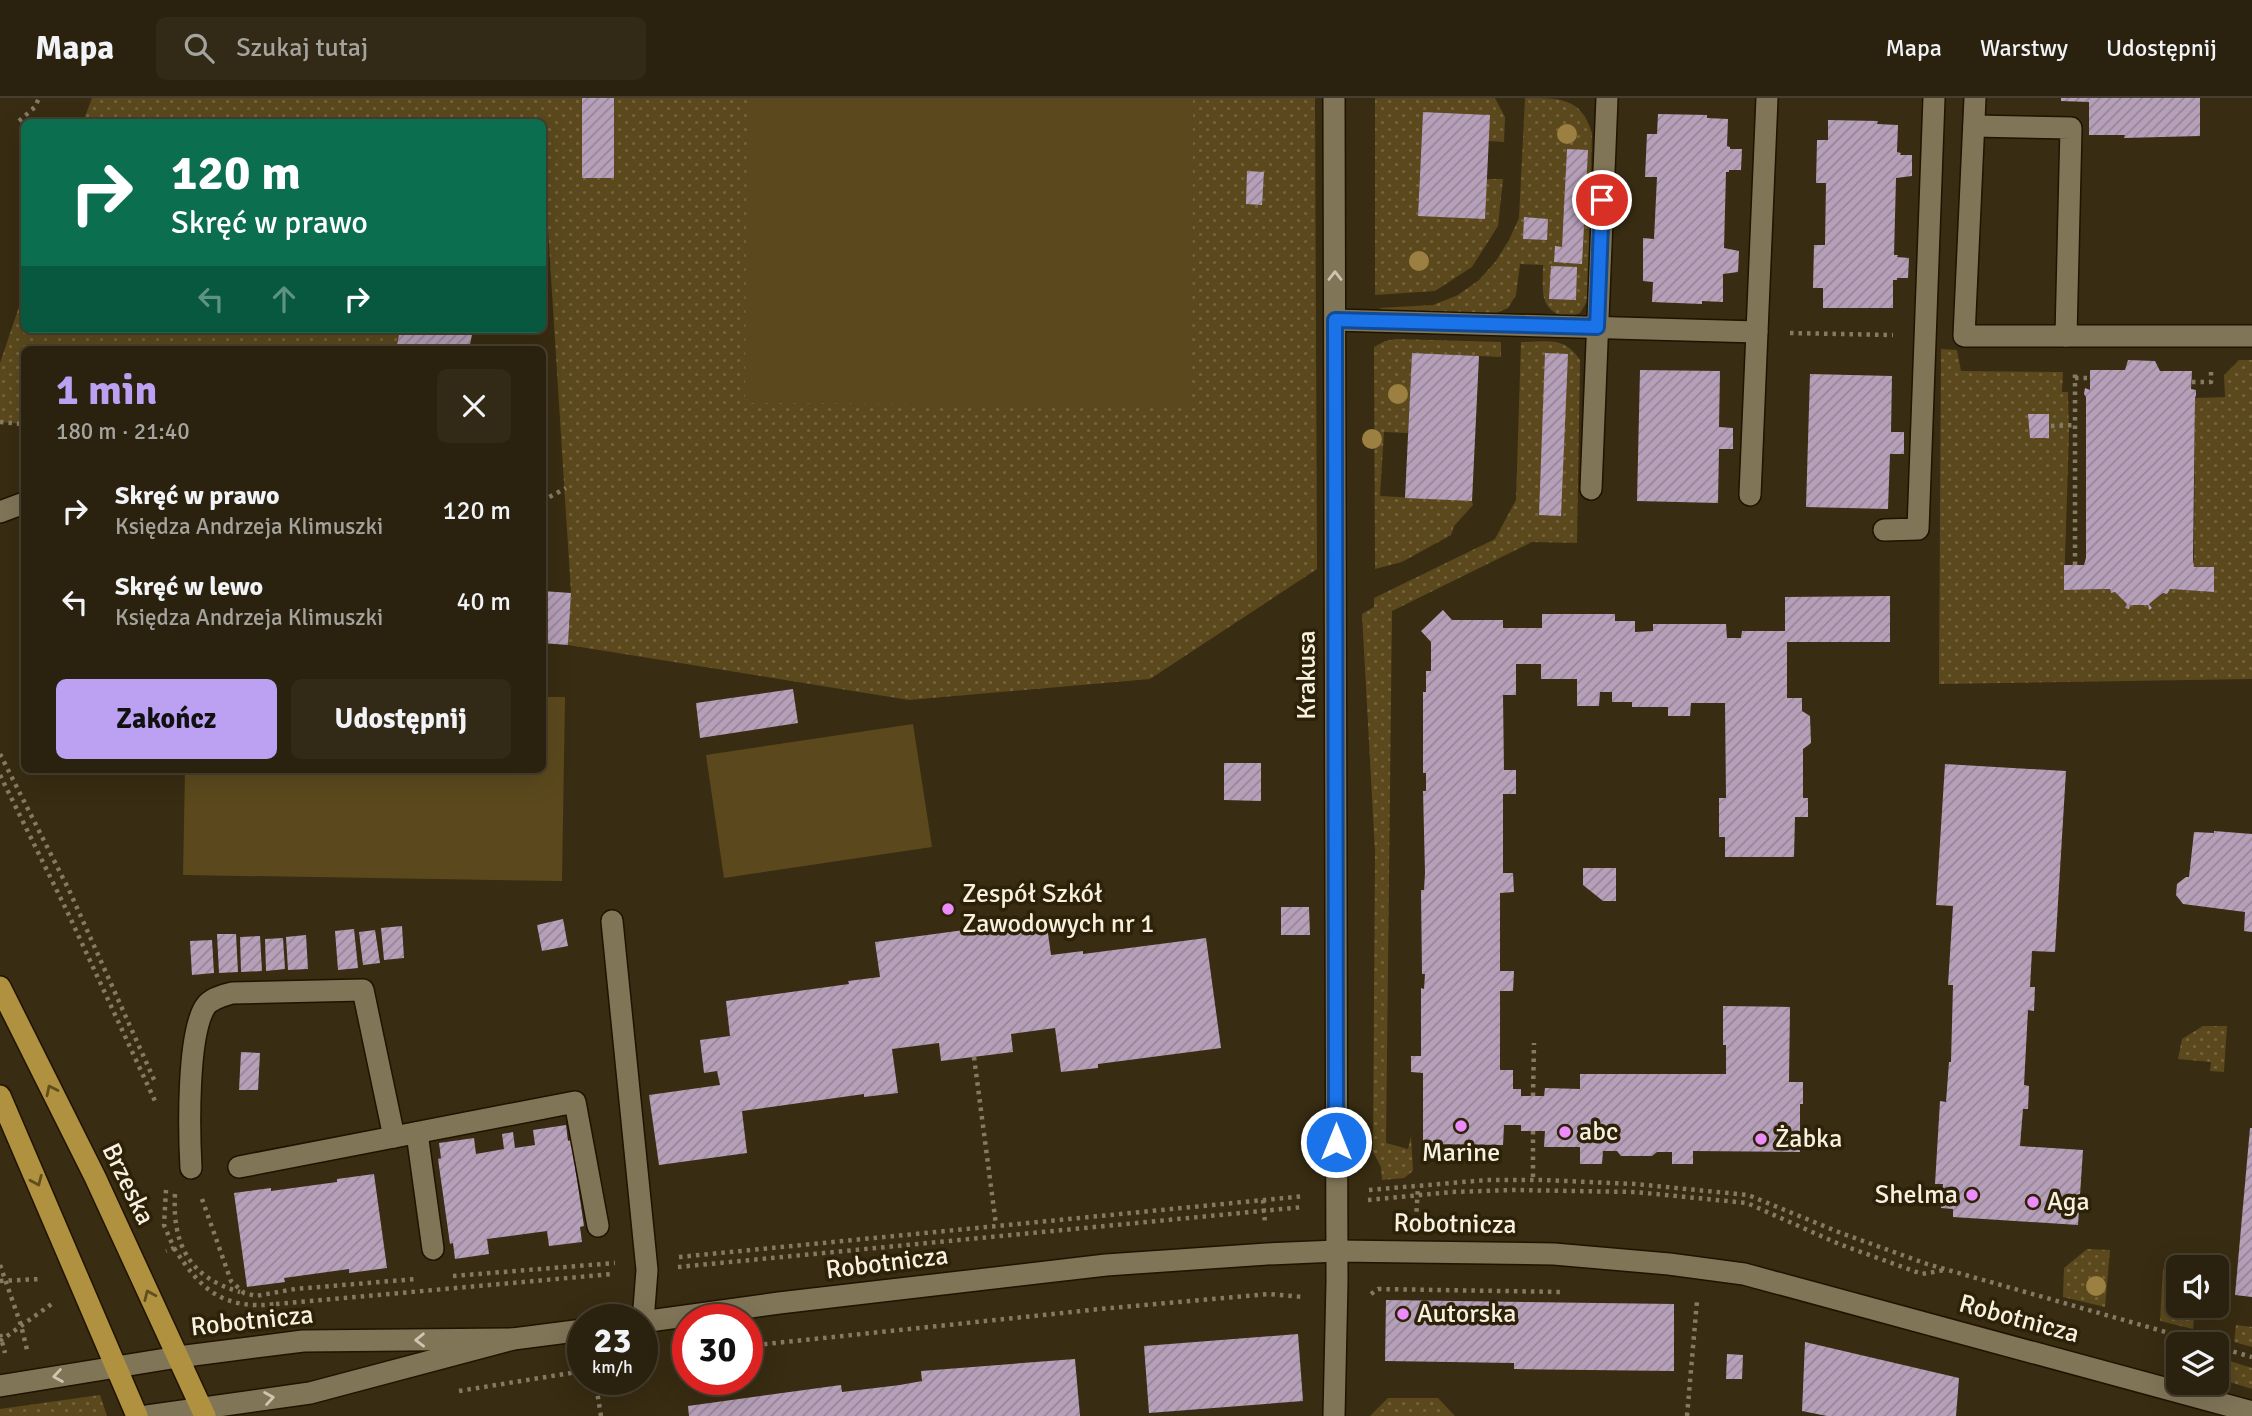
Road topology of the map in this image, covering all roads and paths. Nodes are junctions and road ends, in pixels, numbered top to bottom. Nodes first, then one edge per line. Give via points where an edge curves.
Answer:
1 (39, 98) edge
2 (1334, 98) edge
3 (1606, 98) edge
4 (1767, 98) edge
5 (1934, 98) edge
6 (1975, 98) edge
7 (21, 119) edge
8 (1974, 126) junction
9 (1335, 320) junction
10 (1597, 327) junction
11 (1757, 332) junction
12 (1927, 336) junction
13 (2071, 336) junction
14 (2252, 336) edge
15 (2075, 378) junction
16 (2091, 378) dead end
17 (2192, 382) dead end
18 (2211, 382) dead end
19 (0, 422) edge
20 (21, 424) edge
21 (2075, 425) junction
22 (2051, 426) dead end
23 (566, 488) dead end
24 (1591, 489) dead end
25 (1750, 495) dead end
26 (546, 499) edge
27 (21, 504) edge
28 (0, 512) edge
29 (1884, 530) dead end
30 (2075, 565) dead end
31 (0, 754) edge
32 (0, 775) edge
33 (612, 922) dead end
34 (0, 986) edge
35 (1534, 1043) dead end
36 (974, 1057) dead end
37 (159, 1088) dead end
38 (0, 1096) edge
39 (1533, 1096) dead end
40 (158, 1108) dead end
41 (1533, 1131) dead end
42 (417, 1133) junction
43 (394, 1137) junction
44 (239, 1167) dead end
45 (191, 1168) joint
46 (167, 1178) dead end
47 (1533, 1180) junction
48 (175, 1185) dead end
49 (1337, 1192) junction
50 (996, 1225) junction
51 (598, 1226) dead end
52 (433, 1249) dead end
53 (1337, 1251) junction
54 (646, 1260) junction
55 (0, 1265) edge
56 (136, 1266) junction
57 (444, 1277) dead end
58 (46, 1279) dead end
59 (417, 1279) dead end
60 (0, 1281) edge
61 (7, 1282) junction
62 (83, 1290) junction
63 (1575, 1292) dead end
64 (244, 1293) junction
65 (1698, 1296) dead end
66 (1336, 1297) junction
67 (644, 1304) edge
68 (658, 1319) edge
69 (21, 1325) junction
70 (567, 1332) edge
71 (2166, 1332) edge
72 (513, 1339) junction
73 (0, 1341) edge
74 (763, 1344) edge
75 (2229, 1350) edge
76 (178, 1357) junction
77 (2252, 1357) edge
78 (117, 1367) junction
79 (567, 1374) edge
80 (0, 1386) edge
81 (450, 1393) dead end
82 (598, 1395) edge
83 (203, 1412) edge
84 (2245, 1412) edge
85 (137, 1416) edge
86 (147, 1416) edge
87 (601, 1416) edge
88 (1334, 1416) edge
89 (1687, 1416) edge

1 - 7 path
9 -> 2 street, Krakusa
3 - 10 street
4 - 11 street
5 - 12 street
6 - 8 street
8 - 13 street via 2071,128
8 - 13 street via 1964,336
9 - 10 street
9 - 49 street, Krakusa
10 - 11 street
10 - 24 street
11 - 12 path
11 - 25 street
12 - 29 street via 1918,529
13 - 14 street
13 - 15 path
15 - 16 path
15 - 21 path
17 - 18 path
19 - 20 path
21 - 22 path
21 - 30 path
23 - 26 path
27 - 28 street
31 - 37 path via 69,890
32 - 40 path
33 - 54 street
56 -> 34 main road, Brzeska
35 - 39 path
36 - 50 path
38 -> 62 main road
41 - 47 path
42 - 43 street
42 - 51 street via 575,1102
42 - 52 street
43 - 44 street
43 - 45 street via 363,990 232,993 206,1005 196,1027
45 - 64 path via 231,1281
46 - 56 path via 164,1226 174,1248
47 - 49 path
47 - 71 path via 1748,1195 1927,1264
48 - 64 path via 177,1237 192,1262 205,1278
49 - 50 path
49 - 53 street, Krakusa
50 - 54 path
53 - 66 street, Krakusa
53 - 68 street, Robotnicza via 1106,1265
53 - 84 street, Robotnicza via 1554,1254 1727,1271 1825,1294
54 - 57 path
54 - 67 street
55 - 61 path
76 -> 56 main road, Brzeska
58 - 61 path
59 - 64 path via 256,1296
60 - 61 path
61 - 69 path
62 - 69 path
62 - 78 main road
63 - 66 path via 1378,1289 1366,1297
65 - 89 path
66 - 74 path via 1269,1294
66 - 88 street, Krakusa
69 - 73 path
70 - 72 street, Robotnicza
72 -> 76 street, Robotnicza via 303,1342
83 -> 72 street, Robotnicza via 310,1392
75 - 77 path
76 - 78 street, Robotnicza
76 - 83 main road, Brzeska
78 -> 80 street, Robotnicza
78 - 85 main road
79 - 81 path
82 - 87 path
83 - 86 street, Robotnicza

